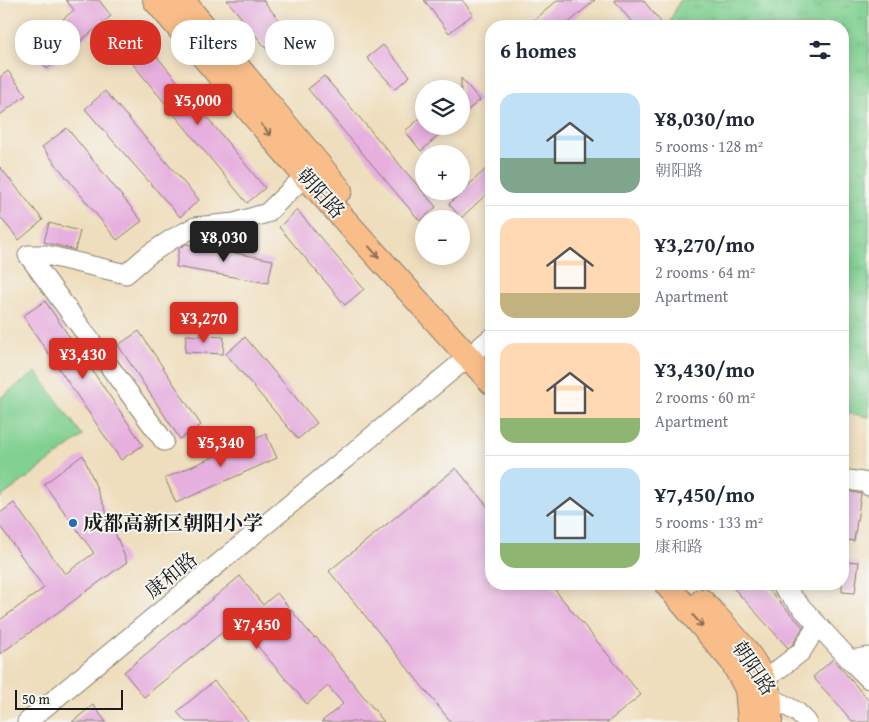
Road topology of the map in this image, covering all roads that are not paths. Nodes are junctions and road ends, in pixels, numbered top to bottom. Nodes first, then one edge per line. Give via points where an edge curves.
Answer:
1 (155, 0) edge
2 (182, 0) edge
3 (305, 176) junction
4 (484, 350) edge
5 (164, 441) dead end
6 (849, 480) edge
7 (869, 486) edge
8 (671, 590) edge
9 (692, 590) edge
10 (785, 590) edge
11 (818, 626) junction
12 (869, 658) edge
13 (850, 660) junction
14 (869, 679) edge
15 (766, 689) junction
16 (27, 722) edge
17 (750, 722) edge
18 (770, 722) edge
19 (807, 722) edge

1 -> 3 main road, 朝阳路
2 - 4 main road, 朝阳路 via 323,171
3 -> 4 main road, 朝阳路
3 - 5 street via 268,213 234,223 195,227 148,255 126,274 46,255 28,255
4 - 16 street, 康和路
6 - 7 street via 868,483
8 -> 17 main road, 朝阳路 via 732,661 747,689
9 - 15 main road, 朝阳路 via 741,645 760,671
10 - 11 street
11 - 13 street
11 - 15 street via 801,652
12 - 13 street
13 - 14 street
15 - 18 main road
15 - 19 street, 朝阳路

